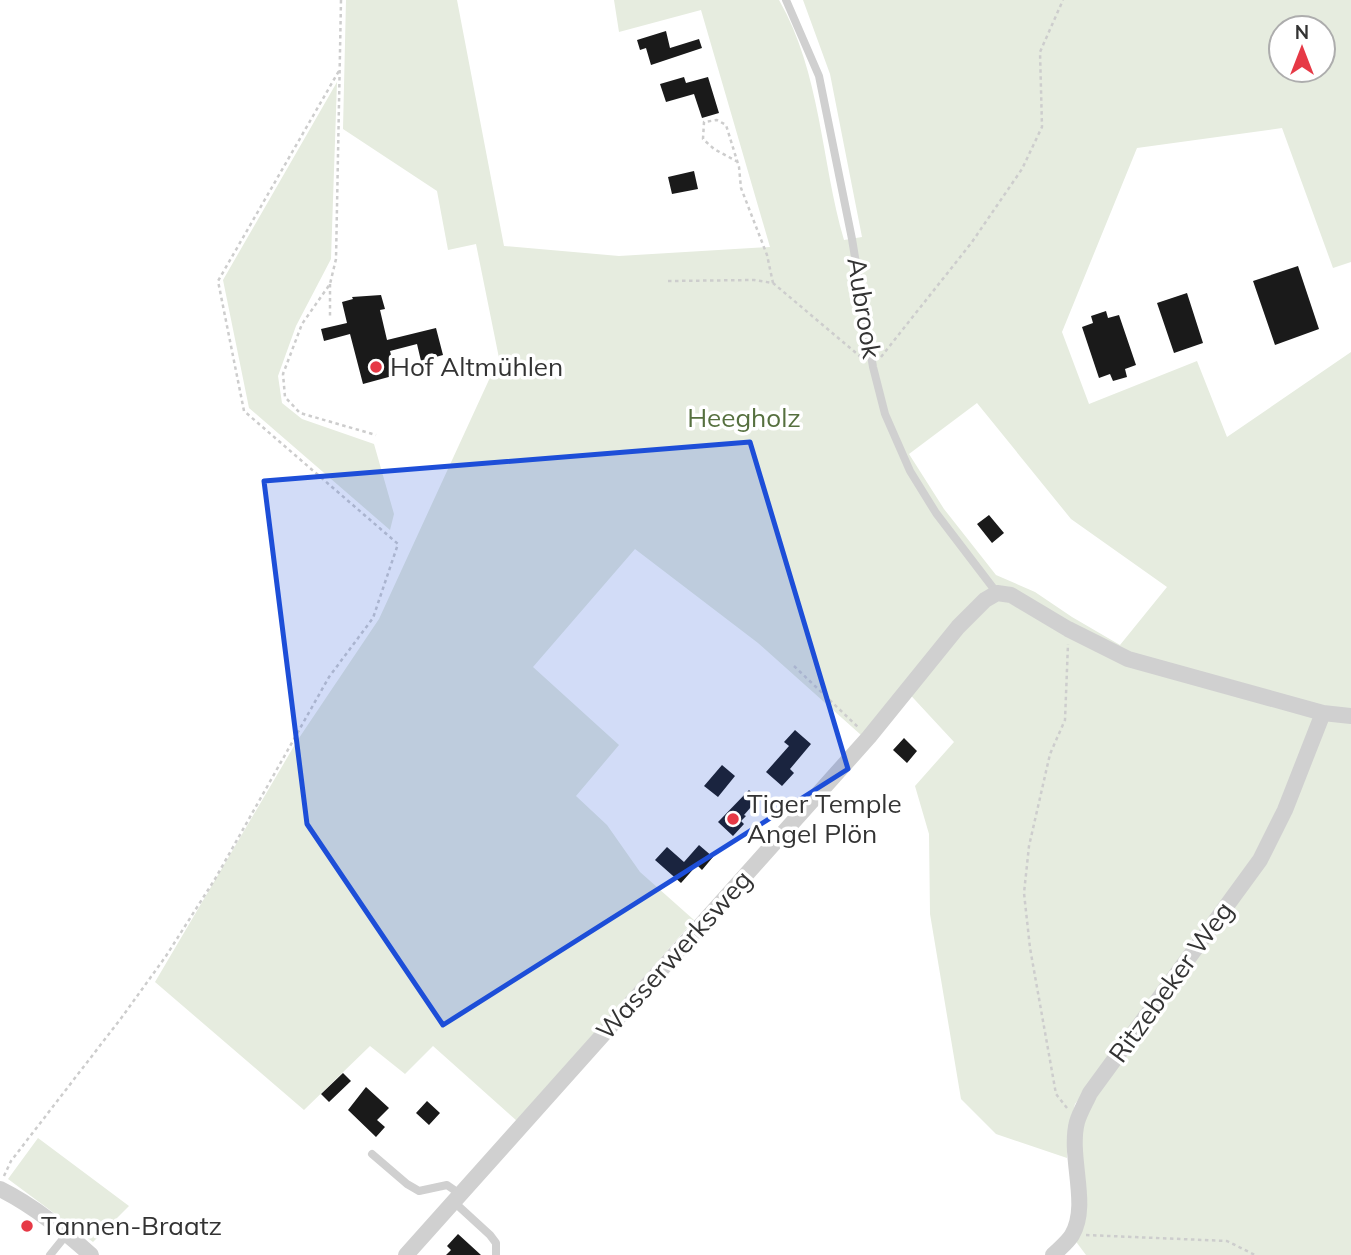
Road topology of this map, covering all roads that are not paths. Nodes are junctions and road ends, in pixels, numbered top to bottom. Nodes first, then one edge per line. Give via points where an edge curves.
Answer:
1 (786, 0) edge
2 (997, 593) junction
3 (1323, 713) junction
4 (1351, 716) edge
5 (372, 1154) dead end
6 (0, 1187) edge
7 (457, 1198) junction
8 (67, 1234) junction
9 (50, 1255) edge
10 (91, 1255) edge
11 (406, 1255) edge
12 (496, 1255) edge
13 (1053, 1255) edge

1 - 2 lane, Aubrook via 819,76 885,414 936,513
2 - 3 street via 1011,595 1128,659
2 - 7 street, Wasserwerksweg via 958,628 869,737
3 - 4 street
3 - 13 street, Ritzebeker Weg via 1285,810 1259,860 1090,1093 1077,1122 1079,1208 1072,1235
5 - 7 lane via 419,1191 447,1185
6 - 8 street
7 - 11 street, Wasserwerksweg
7 - 12 lane via 496,1243
8 - 9 lane
8 - 10 street

